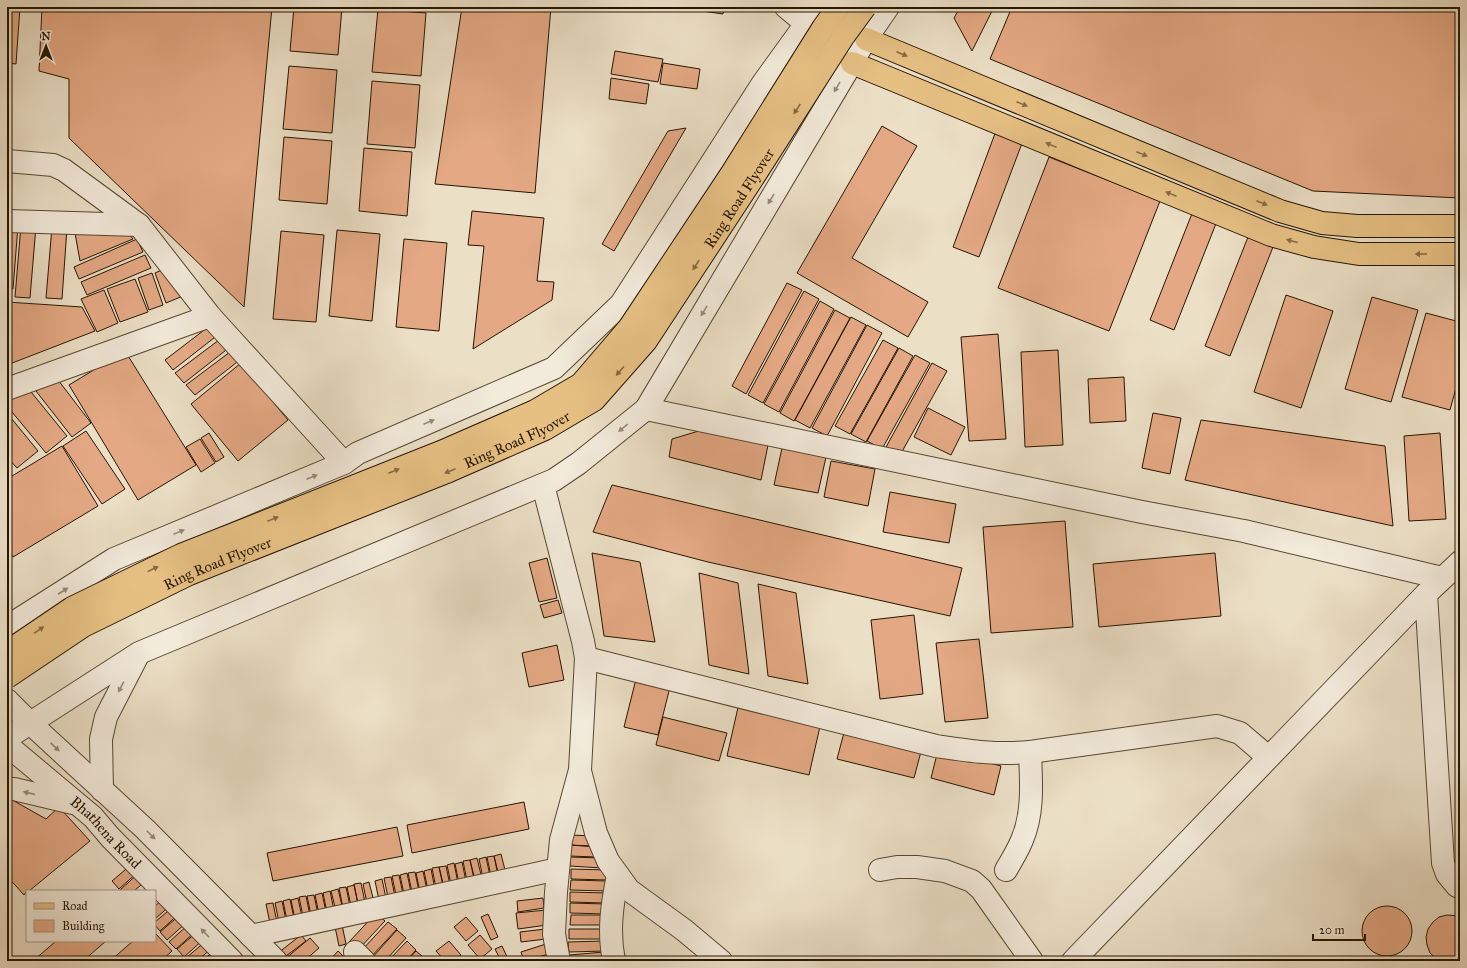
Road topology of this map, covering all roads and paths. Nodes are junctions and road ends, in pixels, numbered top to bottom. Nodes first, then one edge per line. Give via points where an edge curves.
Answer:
1 (786, 7) edge
2 (838, 7) edge
3 (865, 7) edge
4 (888, 7) edge
5 (812, 15) edge
6 (866, 39) junction
7 (852, 62) junction
8 (7, 162) edge
9 (7, 221) edge
10 (139, 225) junction
11 (1460, 226) edge
12 (1460, 254) edge
13 (210, 316) junction
14 (7, 389) edge
15 (646, 409) junction
16 (344, 463) junction
17 (543, 485) junction
18 (1460, 562) edge
19 (1442, 578) junction
20 (1426, 594) junction
21 (7, 627) edge
22 (7, 652) edge
23 (139, 652) junction
24 (586, 658) junction
25 (7, 677) edge
26 (7, 700) edge
27 (30, 723) junction
28 (7, 738) edge
29 (7, 745) edge
30 (1030, 752) junction
31 (1268, 757) junction
32 (580, 770) junction
33 (7, 789) edge
34 (102, 790) junction
35 (78, 804) junction
36 (558, 868) junction
37 (880, 870) dead end
38 (1006, 870) dead end
39 (618, 875) junction
40 (1460, 887) edge
41 (251, 936) junction
42 (232, 961) edge
43 (276, 961) edge
44 (559, 961) edge
45 (614, 961) edge
46 (721, 961) edge
47 (1032, 961) edge
48 (1073, 961) edge

1 - 5 street
2 - 6 street
22 -> 2 main road, Ring Road Flyover, bridge via 72,608 181,555 448,449 535,411 581,384 629,328
3 -> 25 main road, Ring Road Flyover, bridge via 646,340 594,400 545,429 449,471 189,574 82,626
4 - 6 street
5 - 7 street
16 -> 5 street via 358,453 554,368 621,304 763,83
6 - 7 street
6 -> 11 main road via 1280,211 1322,223 1357,226
12 -> 7 main road via 1359,254 1314,247 1271,235
7 -> 15 street
8 - 10 street via 53,165 64,170
9 - 10 street
10 - 13 street
13 - 14 street
13 - 16 street
15 -> 17 street via 579,463
15 - 19 street via 1244,531
21 -> 16 street via 114,559
17 - 23 street
17 - 24 street
18 - 19 street
19 - 20 street
20 - 31 street
20 - 40 street via 1443,863 1447,874
23 - 27 street
23 -> 34 street via 106,717 101,739
24 - 30 street via 936,746 1008,754
24 - 32 street
26 - 27 street
27 - 28 street
27 -> 34 street
29 - 35 street, Bhathena Road
30 - 31 street via 1217,726 1240,733
30 - 38 street via 1030,812 1022,840
31 - 48 street
32 - 36 street via 561,840
32 - 39 street via 596,832 608,861
35 -> 33 street
34 -> 41 street via 145,829
42 -> 35 street, Bhathena Road
36 - 41 street
36 - 44 street via 554,934
37 - 47 street via 917,866 945,871 972,881 981,889
39 - 45 street via 612,902 611,946
39 - 46 street via 629,890
41 - 43 street

